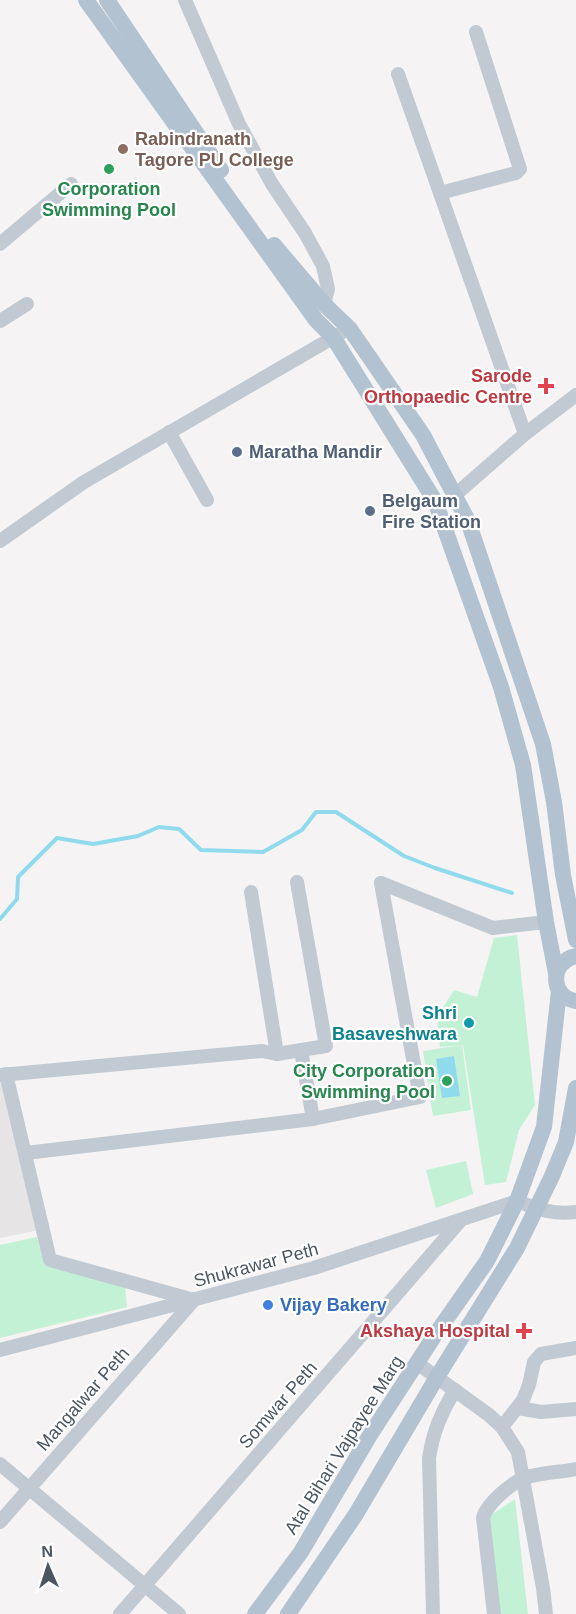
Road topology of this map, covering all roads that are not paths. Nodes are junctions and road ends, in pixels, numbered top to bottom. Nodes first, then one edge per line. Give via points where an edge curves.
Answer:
1 (86, 0) edge
2 (107, 0) edge
3 (185, 0) edge
4 (476, 32) dead end
5 (398, 74) dead end
6 (71, 184) dead end
7 (440, 193) junction
8 (0, 243) edge
9 (27, 304) dead end
10 (324, 304) junction
11 (0, 321) edge
12 (350, 328) junction
13 (333, 337) junction
14 (576, 395) edge
15 (169, 432) junction
16 (525, 435) junction
17 (455, 495) junction
18 (207, 500) dead end
19 (0, 541) edge
20 (297, 882) dead end
21 (250, 892) dead end
22 (546, 922) junction
23 (576, 940) edge
24 (576, 956) edge
25 (556, 973) junction
26 (559, 991) junction
27 (576, 1001) edge
28 (301, 1050) junction
29 (277, 1053) junction
30 (3, 1075) edge
31 (576, 1088) edge
32 (313, 1119) junction
33 (571, 1141) edge
34 (26, 1153) junction
35 (517, 1201) junction
36 (536, 1209) junction
37 (576, 1212) edge
38 (462, 1219) junction
39 (194, 1300) junction
40 (576, 1348) edge
41 (0, 1350) edge
42 (417, 1363) junction
43 (437, 1377) junction
44 (454, 1390) junction
45 (518, 1408) junction
46 (576, 1409) edge
47 (502, 1427) junction
48 (0, 1464) edge
49 (576, 1469) edge
50 (524, 1478) junction
51 (29, 1489) junction
52 (0, 1522) edge
53 (145, 1586) junction
54 (120, 1614) edge
55 (179, 1614) edge
56 (255, 1614) edge
57 (288, 1614) edge
58 (433, 1614) edge
59 (494, 1614) edge
60 (546, 1614) edge

1 - 13 main road, Atal Bihari Vajpayee Marg via 316,320
2 - 10 main road via 261,229
3 - 10 street via 239,124 323,266 328,289
4 - 7 street via 520,170
5 - 7 street
6 - 8 street
7 - 16 street
9 - 11 street
10 - 12 main road
12 - 13 street
12 - 17 main road via 423,435
13 - 15 street
13 - 22 main road, Atal Bihari Vajpayee Marg via 435,501 501,687 523,765
14 - 16 street
15 - 18 street
15 - 19 street via 84,482
16 - 17 street
17 - 23 main road via 468,521 543,744
20 - 28 street via 326,1046
21 - 29 street
22 - 25 main road, Atal Bihari Vajpayee Marg
22 - 32 street via 493,928 381,883 420,1097
24 - 25 main road via 562,962
25 - 26 main road, Atal Bihari Vajpayee Marg
26 - 27 main road
26 - 35 main road, Atal Bihari Vajpayee Marg via 544,1127
28 - 29 street
28 - 32 street
29 - 30 street
30 - 34 street
31 - 33 main road
32 - 34 street
33 - 36 main road
34 - 39 street via 50,1260
35 - 36 street
35 - 38 street, Shukrawar Peth
35 - 42 main road, Atal Bihari Vajpayee Marg via 487,1261
36 - 37 street
36 - 43 main road via 517,1248
38 - 39 street, Shukrawar Peth via 314,1268
38 - 53 street, Somwar Peth
39 - 41 street, Shukrawar Peth
39 - 51 street, Mangalwar Peth
40 - 45 street via 541,1354 534,1362
42 - 43 street
42 - 56 main road, Atal Bihari Vajpayee Marg via 300,1552
43 - 44 street
43 - 57 main road via 356,1514
44 - 47 street
44 - 58 street via 439,1417 429,1458
45 - 46 street via 542,1412
45 - 47 street
47 - 50 street via 518,1452
48 - 51 street
49 - 50 street
50 - 59 street via 492,1500 483,1516
50 - 60 street
51 - 52 street, Mangalwar Peth
51 - 53 street
53 - 54 street, Somwar Peth
53 - 55 street

